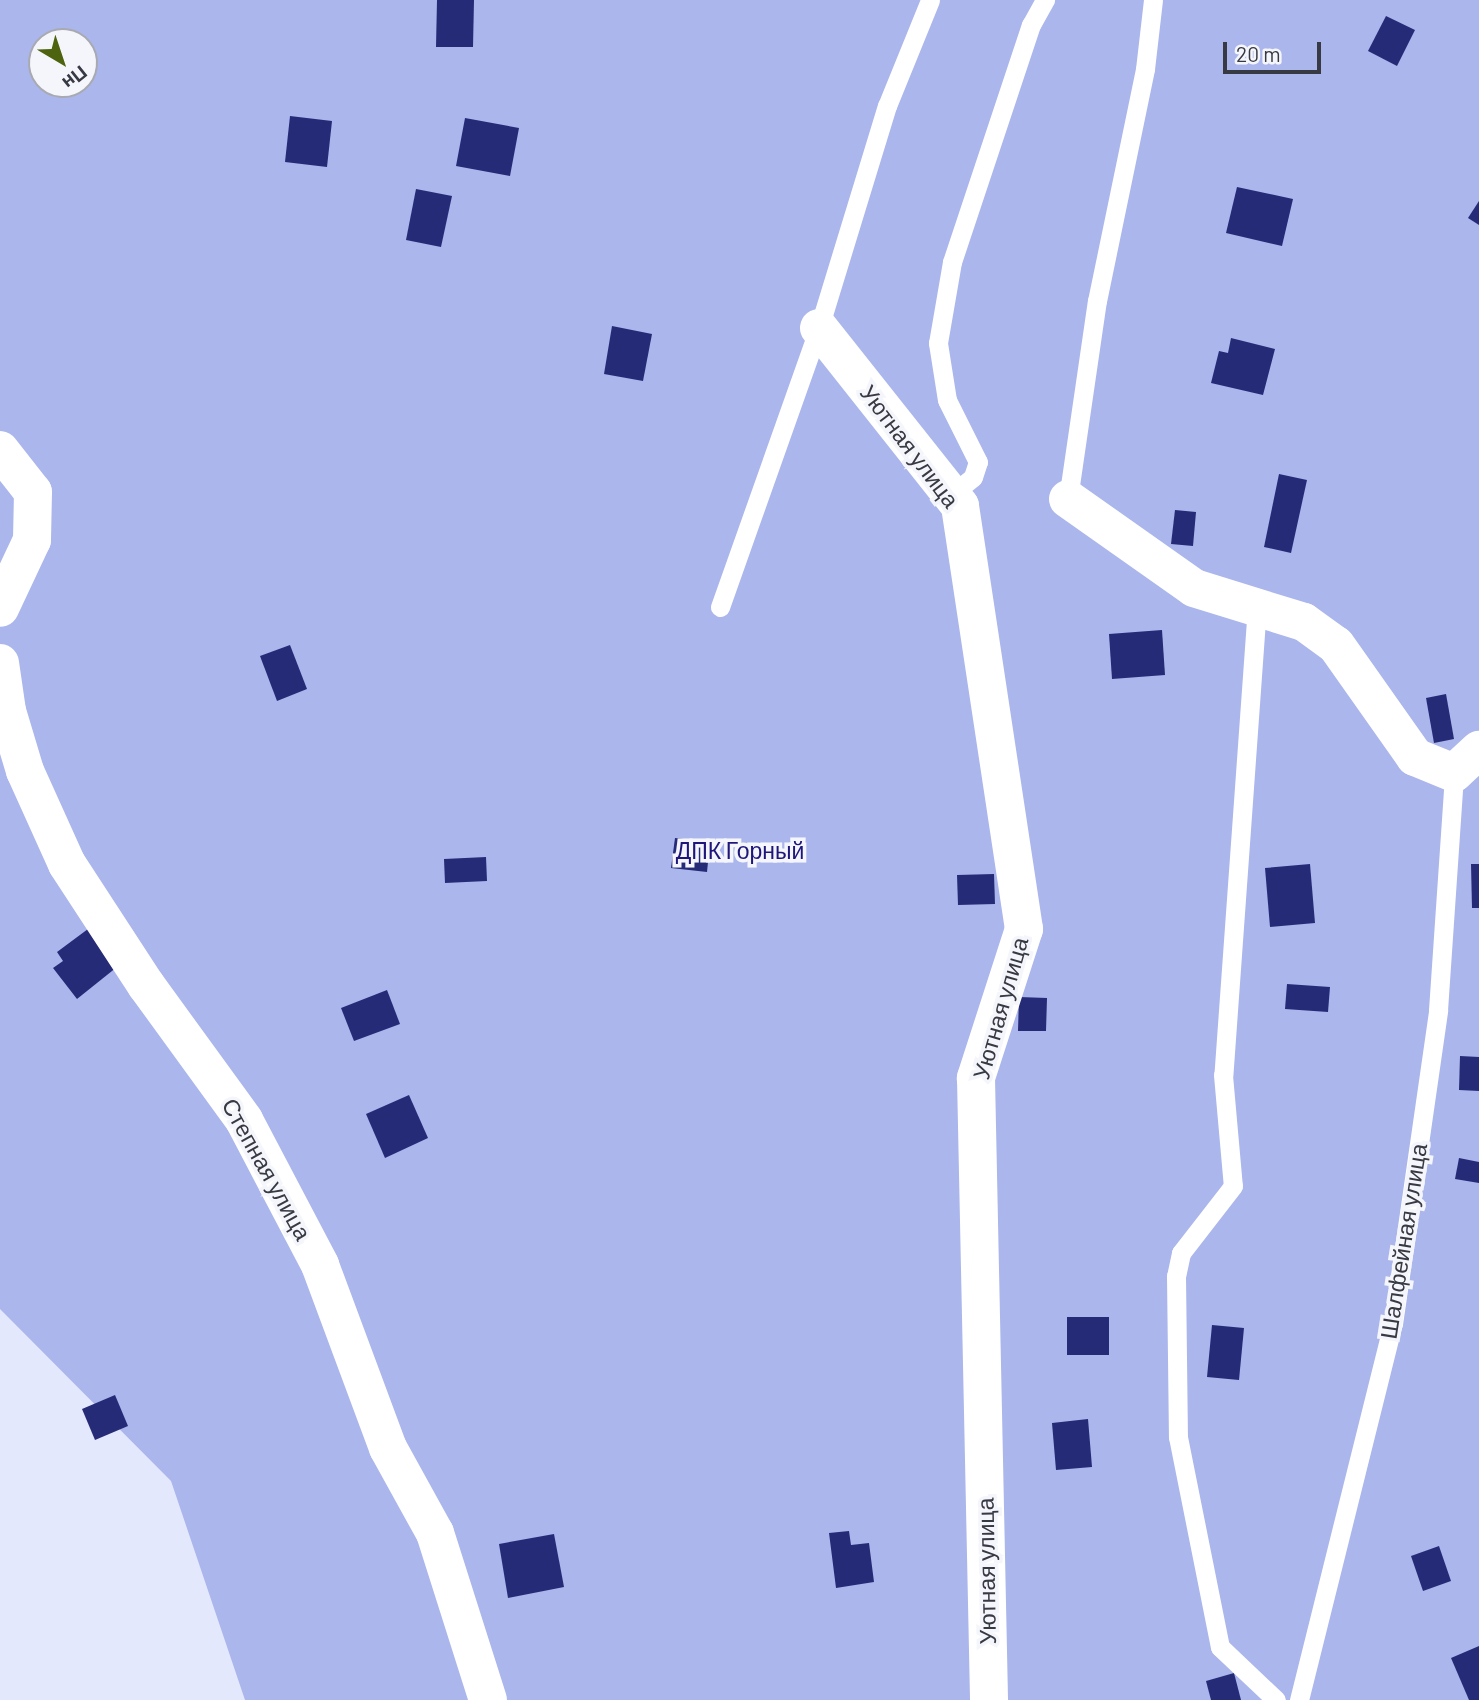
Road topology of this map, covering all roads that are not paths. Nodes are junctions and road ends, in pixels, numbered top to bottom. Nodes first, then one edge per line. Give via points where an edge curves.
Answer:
1 (930, 0) edge
2 (1045, 0) edge
3 (1153, 0) edge
4 (819, 328) junction
5 (0, 450) edge
6 (951, 495) junction
7 (1068, 499) joint
8 (1257, 606) junction
9 (720, 607) dead end
10 (0, 608) edge
11 (0, 663) edge
12 (1467, 762) edge
13 (488, 1700) edge
14 (989, 1700) edge
15 (1276, 1700) edge
16 (1299, 1700) edge

1 - 4 lane via 887,106
2 - 6 lane via 1031,25 952,262 937,343 947,400 978,462 973,477
3 - 7 lane via 1145,69 1097,301
4 - 6 street, Уютная улица
4 - 9 lane
5 - 10 street via 33,492 32,540
6 - 14 street, Уютная улица via 960,506 1024,929 976,1079
7 - 8 street via 1194,588
8 - 12 street via 1304,622 1336,645 1415,757
8 - 15 lane via 1223,1075 1233,1186 1181,1253 1176,1276 1178,1437 1220,1647
11 - 13 street, Степная улица via 7,711 25,771 67,864 146,985 244,1120 320,1265 388,1448 435,1533
12 - 16 lane, Шалфейная улица via 1438,1010 1393,1324

